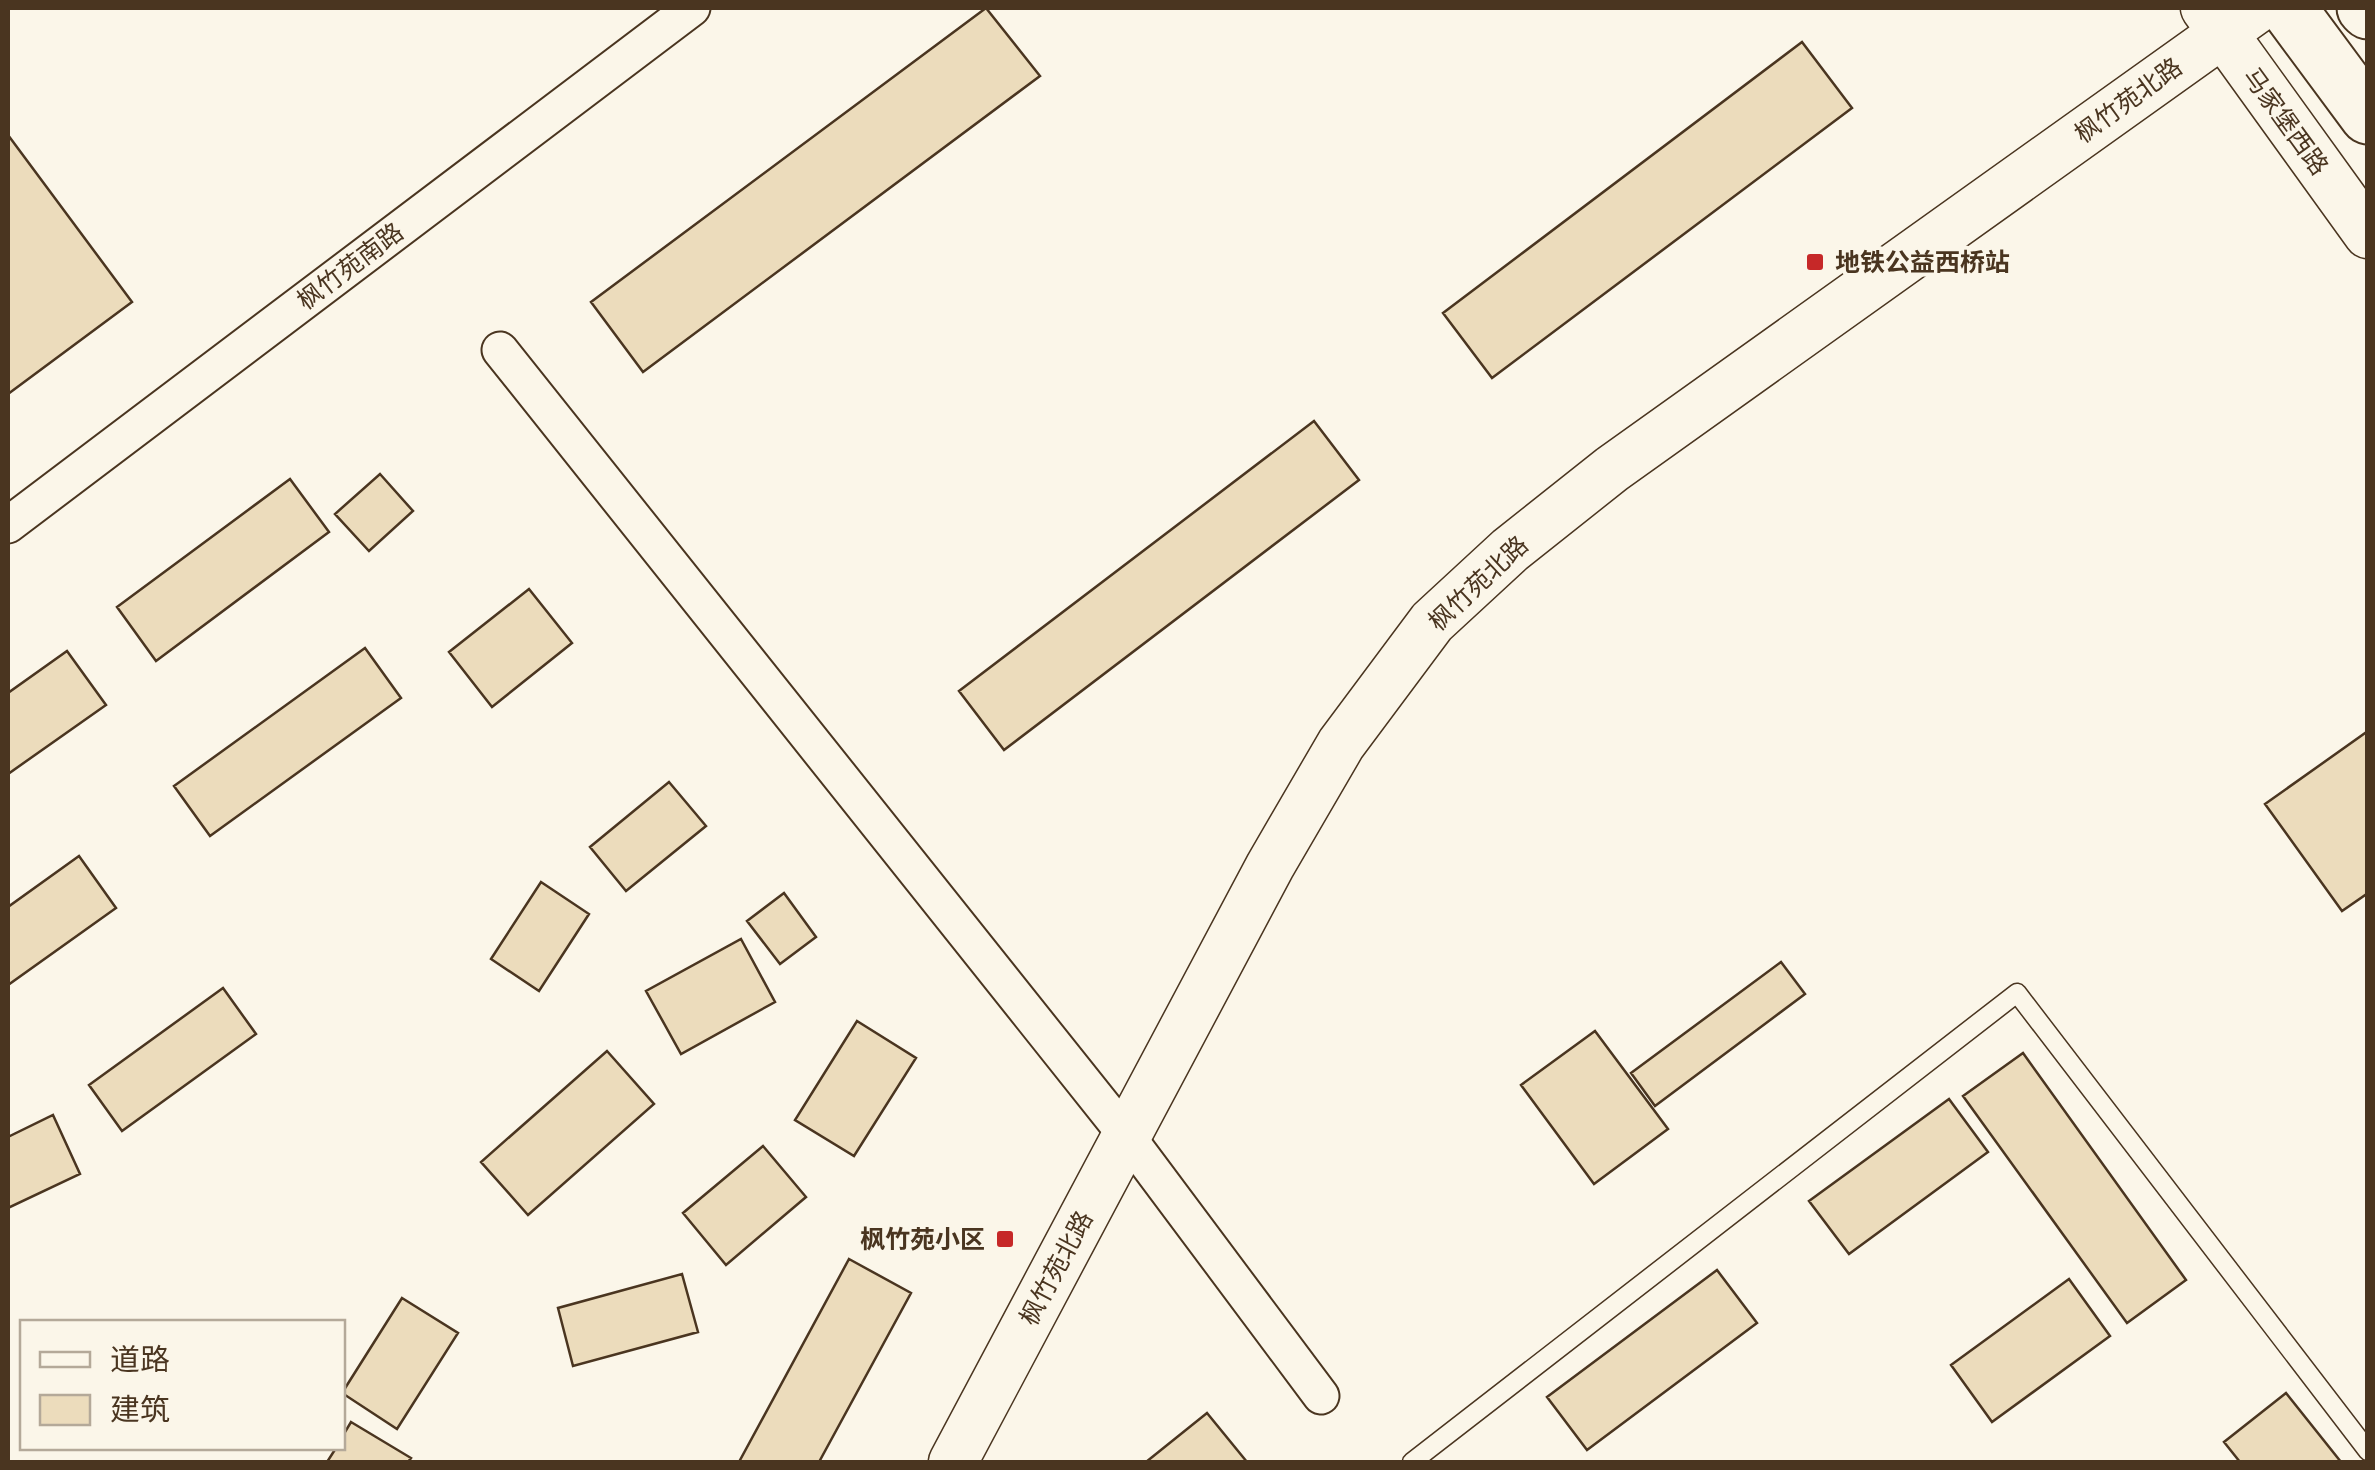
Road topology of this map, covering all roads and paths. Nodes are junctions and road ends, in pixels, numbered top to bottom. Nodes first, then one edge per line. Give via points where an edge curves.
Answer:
1 (692, 8) edge
2 (2288, 8) edge
3 (2229, 16) edge
4 (2368, 116) edge
5 (2368, 234) edge
6 (500, 350) dead end
7 (8, 524) edge
8 (1126, 1134) junction
9 (1321, 1396) dead end
10 (2368, 1451) edge
11 (953, 1462) edge
12 (1412, 1462) edge

1 - 7 street, 枫竹苑南路
2 - 4 main road
3 - 5 street, 马家堡西路
3 - 8 street, 枫竹苑北路 via 1612,468 1432,622 1341,744
6 - 8 street
8 - 9 street
8 - 11 street, 枫竹苑北路
10 - 12 lane via 2017,993

